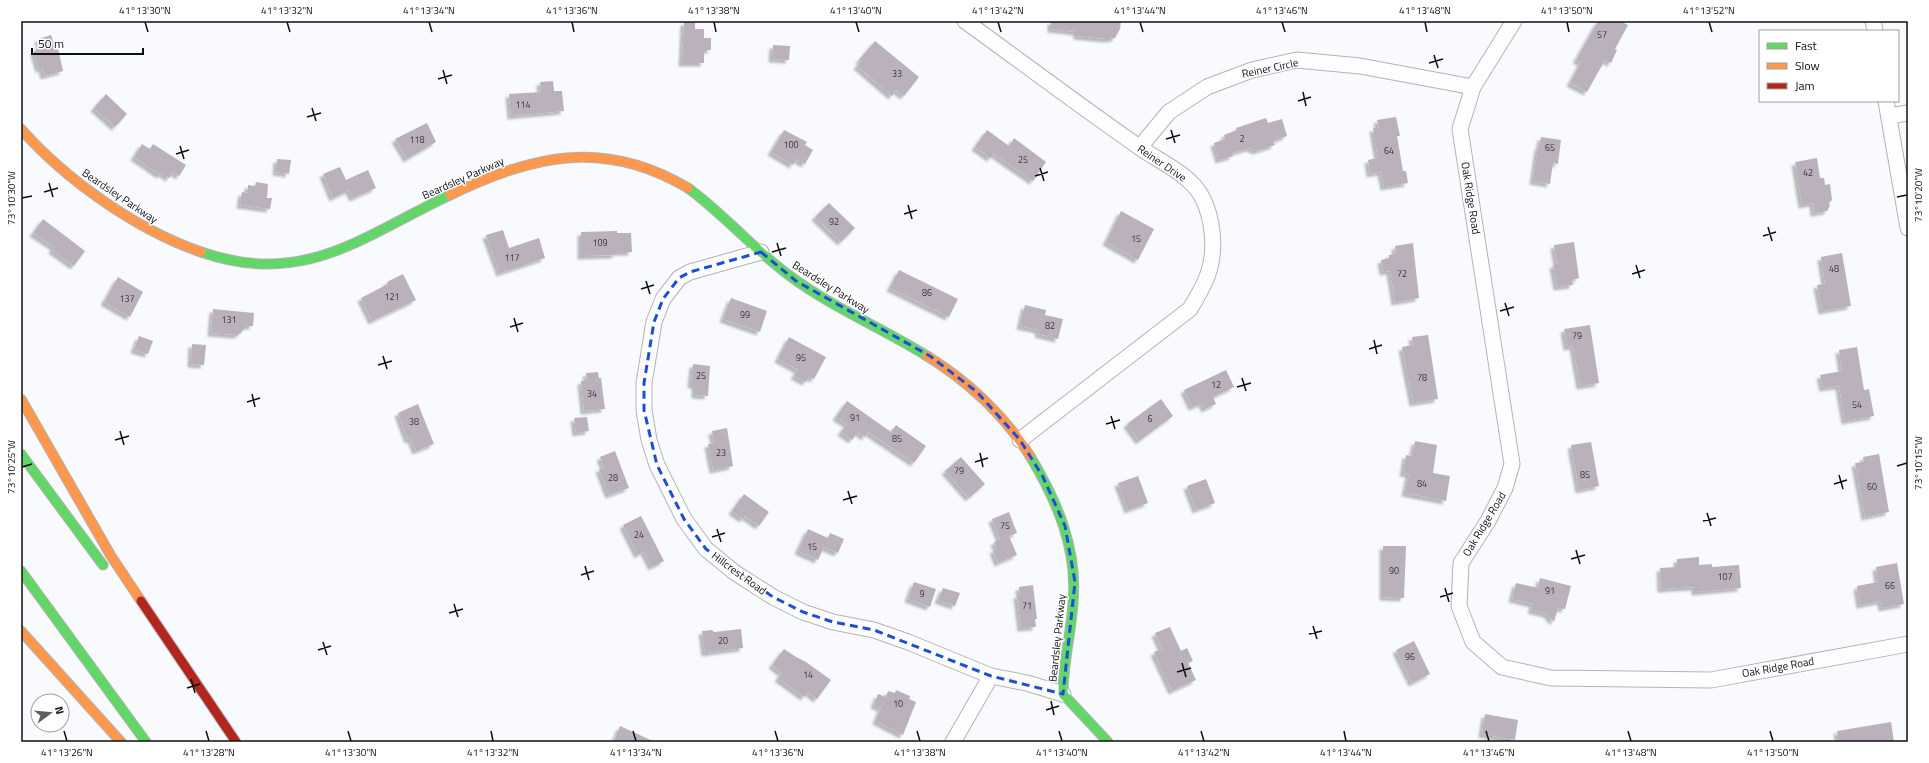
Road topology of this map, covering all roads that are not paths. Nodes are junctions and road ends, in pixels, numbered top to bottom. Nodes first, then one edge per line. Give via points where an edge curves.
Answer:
1 (965, 21) edge
2 (1514, 21) edge
3 (1473, 87) junction
4 (1886, 102) edge
5 (1908, 113) edge
6 (1889, 116) junction
7 (21, 129) edge
8 (1140, 147) junction
9 (1908, 228) edge
10 (761, 252) junction
11 (21, 398) edge
12 (1020, 440) junction
13 (21, 454) edge
14 (21, 571) edge
15 (110, 575) dead end
16 (138, 614) dead end
17 (21, 631) edge
18 (1908, 644) edge
19 (991, 676) junction
20 (1063, 694) junction
21 (121, 742) edge
22 (146, 742) edge
23 (232, 742) edge
24 (236, 742) edge
25 (953, 742) edge
26 (1108, 742) edge

1 - 8 street, Reiner Drive
2 - 3 street, Oak Ridge Road
3 - 8 street, Reiner Circle via 1360,66 1297,60 1252,70 1207,87 1169,112
3 - 18 street, Oak Ridge Road via 1460,129 1512,464 1505,488 1488,521 1461,563 1459,606 1473,642 1502,667 1551,678 1711,680
4 - 6 street
5 - 6 street
6 - 9 street
7 - 10 main road, Beardsley Parkway via 67,174 138,224 196,252 230,260 264,265 288,264 323,255 369,237 482,181 543,160 575,157 625,161 647,166 669,176 716,208
8 - 12 street, Reiner Drive via 1194,185 1203,198 1210,219 1213,244 1210,270 1190,309
10 - 12 main road, Beardsley Parkway via 803,285 930,356 954,373 977,392
10 - 19 street, Hillcrest Road via 690,272 680,278 663,299 654,322 644,382 644,410 649,440 657,465 684,519 706,549 734,572 773,597 803,612 833,622 874,630
11 - 24 main road via 111,556
12 - 20 main road, Beardsley Parkway via 1056,501 1073,557 1074,608 1064,666
13 - 15 main road
14 - 22 main road
16 - 23 main road
17 - 21 main road
19 - 20 street, Hillcrest Road
19 - 25 street
20 - 26 main road, Beardsley Parkway

